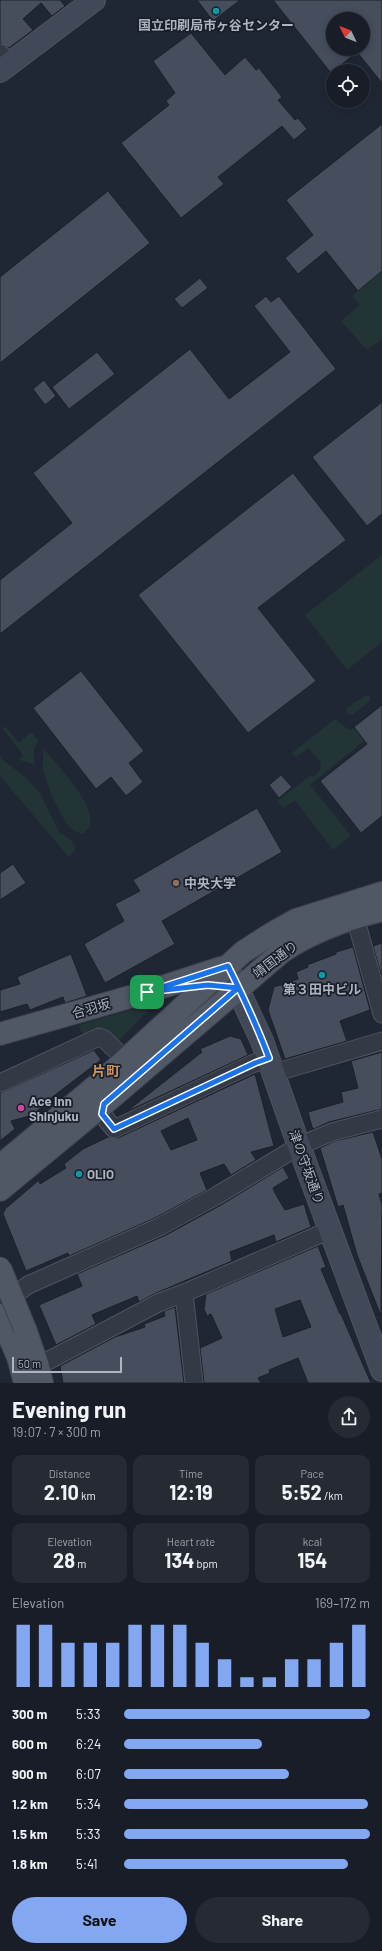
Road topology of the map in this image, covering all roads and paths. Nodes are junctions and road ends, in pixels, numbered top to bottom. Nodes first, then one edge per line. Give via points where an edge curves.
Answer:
1 (94, 0) edge
2 (3, 63) edge
3 (382, 893) edge
4 (382, 910) edge
5 (355, 917) junction
6 (228, 966) junction
7 (208, 985) junction
8 (180, 988) junction
9 (238, 988) junction
10 (147, 992) junction
11 (382, 1014) edge
12 (161, 1028) junction
13 (0, 1034) edge
14 (382, 1041) edge
15 (126, 1060) junction
16 (271, 1066) junction
17 (0, 1083) edge
18 (104, 1104) junction
19 (382, 1119) edge
20 (299, 1146) junction
21 (0, 1166) edge
22 (0, 1190) edge
23 (330, 1230) junction
24 (0, 1268) edge
25 (184, 1293) junction
26 (0, 1306) edge
27 (0, 1315) edge
28 (17, 1334) junction
29 (382, 1370) edge
30 (40, 1374) edge
31 (25, 1383) edge
32 (194, 1383) edge

1 - 2 street
3 - 6 main road, 靖国通り via 296,920 259,942
4 - 5 main road, 靖国通り
5 - 9 main road, 靖国通り via 300,940
5 - 11 street
6 - 7 main road, 靖国通り
6 - 9 street, 津の守坂通り
6 - 10 main road, 合羽坂
7 - 8 main road
7 - 9 main road
7 - 12 main road, 靖国通り
8 - 10 main road
8 - 12 main road via 184,991 184,1000
9 - 16 street, 津の守坂通り
9 - 18 main road, 靖国通り
10 - 13 main road, 合羽坂
12 - 15 main road, 靖国通り
14 - 16 street
15 - 17 street via 99,1037
15 - 21 main road, 靖国通り
16 - 18 street via 255,1063 114,1129 102,1114
16 - 20 street, 津の守坂通り
18 - 22 main road, 靖国通り
19 - 20 street via 332,1132
20 - 23 street, 津の守坂通り
20 - 26 street via 161,1226 28,1285
23 - 25 street
23 - 29 street, 津の守坂通り
24 - 28 main road, bridge
25 - 30 street via 160,1302
25 - 32 street
27 - 28 main road
28 - 30 main road
28 - 31 main road

